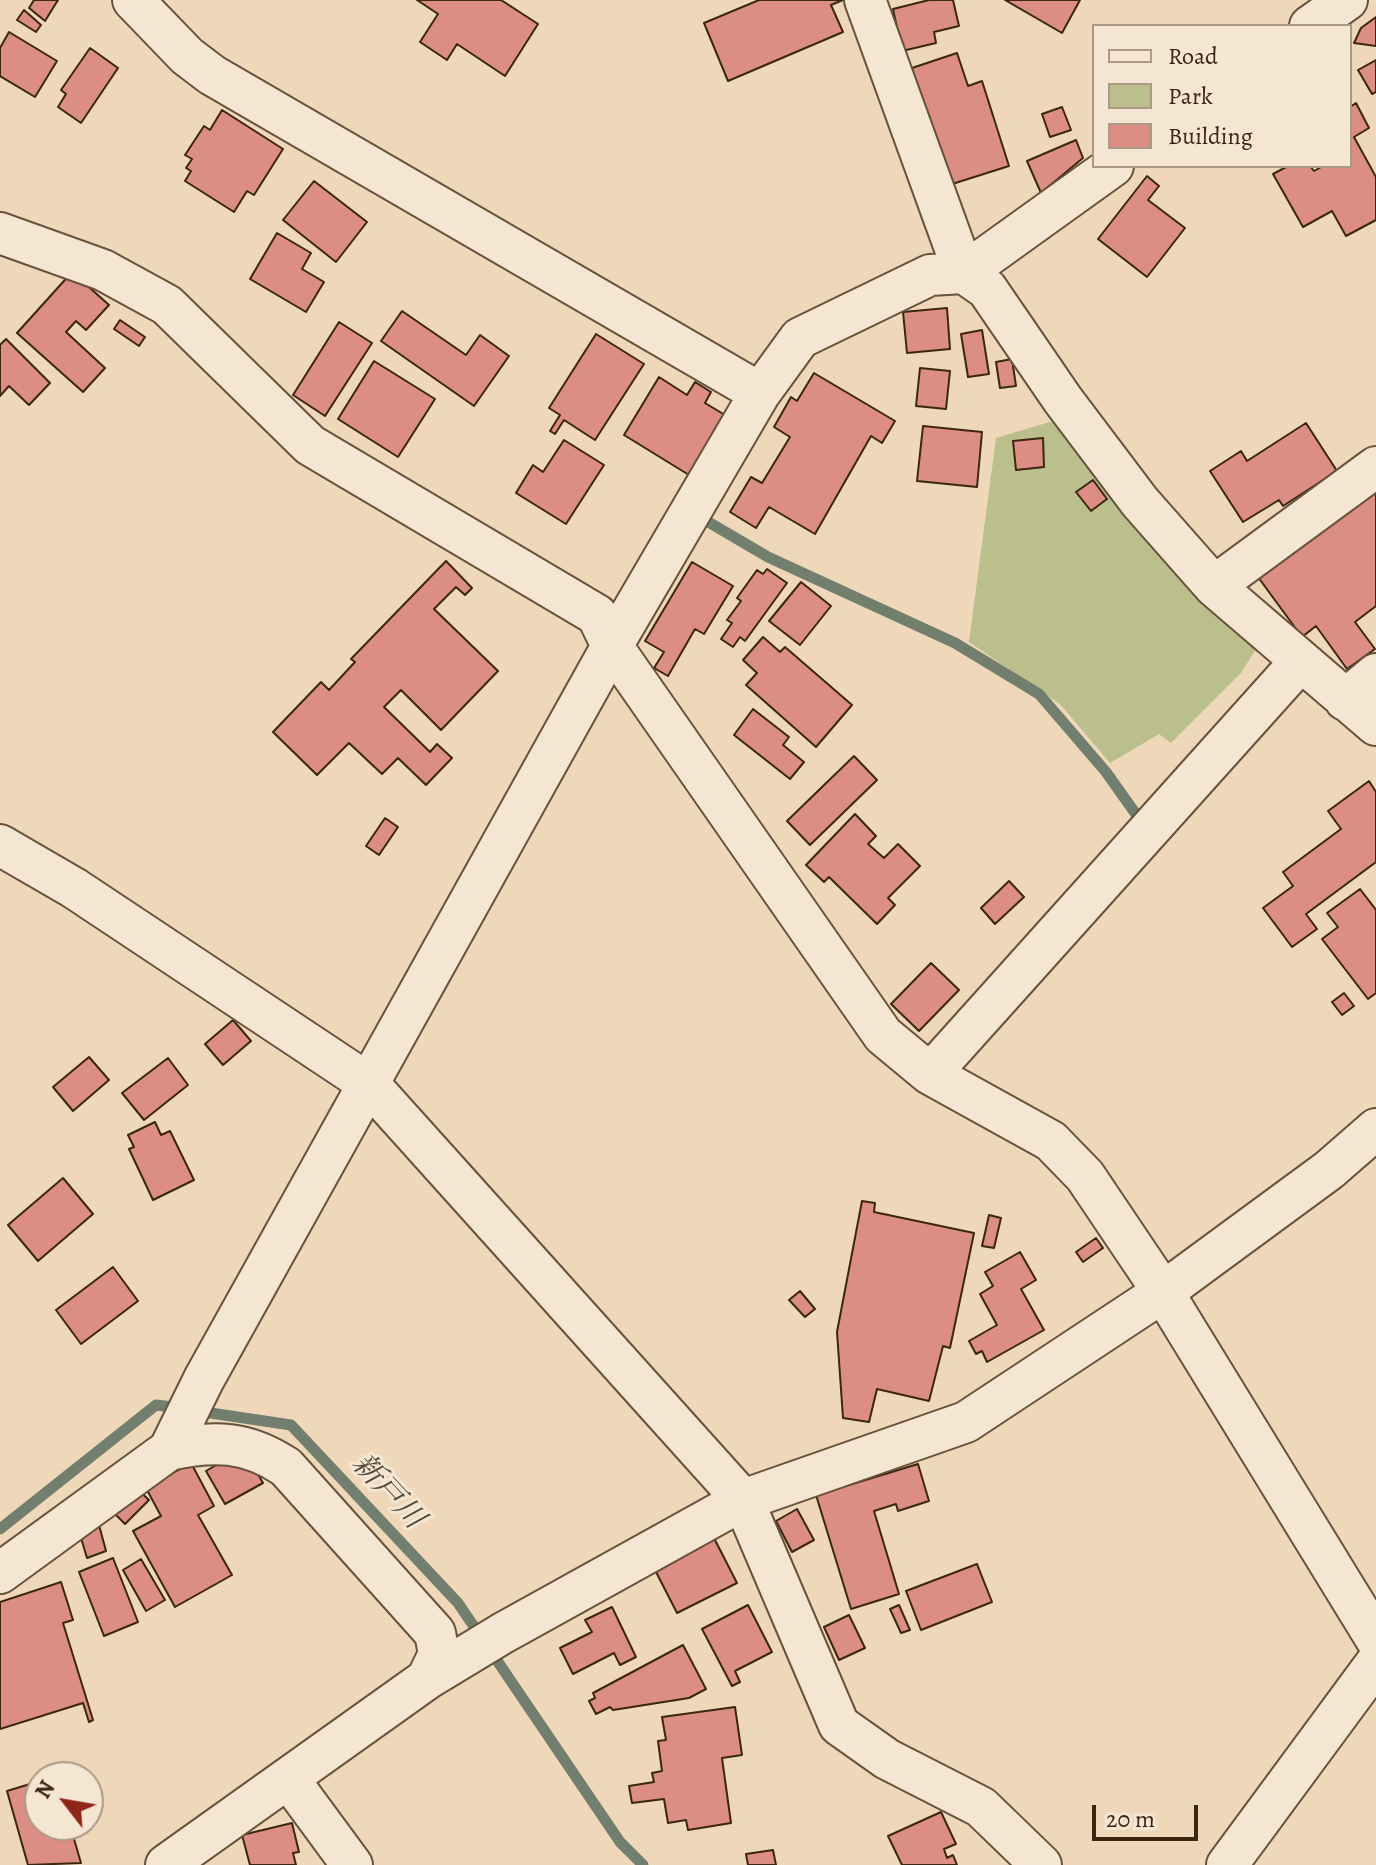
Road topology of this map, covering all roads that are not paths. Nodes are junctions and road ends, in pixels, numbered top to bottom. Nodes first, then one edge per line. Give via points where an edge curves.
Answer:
1 (133, 0) edge
2 (865, 0) edge
3 (1347, 0) edge
4 (1313, 24) edge
5 (1110, 168) edge
6 (0, 233) edge
7 (964, 273) junction
8 (760, 393) junction
9 (1376, 467) edge
10 (1214, 586) junction
11 (612, 646) junction
12 (1300, 662) junction
13 (1376, 674) edge
14 (1345, 700) junction
15 (1376, 725) edge
16 (0, 845) edge
17 (930, 1074) junction
18 (369, 1084) junction
19 (1376, 1129) edge
20 (1163, 1292) junction
21 (174, 1441) junction
22 (743, 1500) junction
23 (0, 1573) edge
24 (1376, 1639) edge
25 (1376, 1663) edge
26 (427, 1679) junction
27 (288, 1778) junction
28 (166, 1865) edge
29 (352, 1865) edge
30 (1041, 1865) edge
31 (1227, 1865) edge

1 - 8 street via 187,56 222,81
2 - 7 street
3 - 4 street
5 - 7 street
6 - 11 street via 103,270 167,305 310,445 597,615
7 - 8 street via 930,275 800,338
7 - 10 street via 987,289 1140,502
8 - 11 street
9 - 10 street
10 - 12 street
11 - 17 street via 883,1035
11 - 18 street
12 - 14 street
12 - 17 street
13 - 14 street
14 - 15 street
16 - 18 street via 74,888
17 - 20 street via 1051,1141 1085,1176
18 - 21 street
18 - 22 street
19 - 20 street
20 - 22 street via 966,1422
20 - 24 street
21 - 23 street
21 - 26 street via 221,1442 264,1452 286,1467 435,1633 439,1654
22 - 26 street
22 - 30 street via 839,1725 887,1759 981,1807
25 - 31 street
26 - 27 street
27 - 28 street
27 - 29 street

